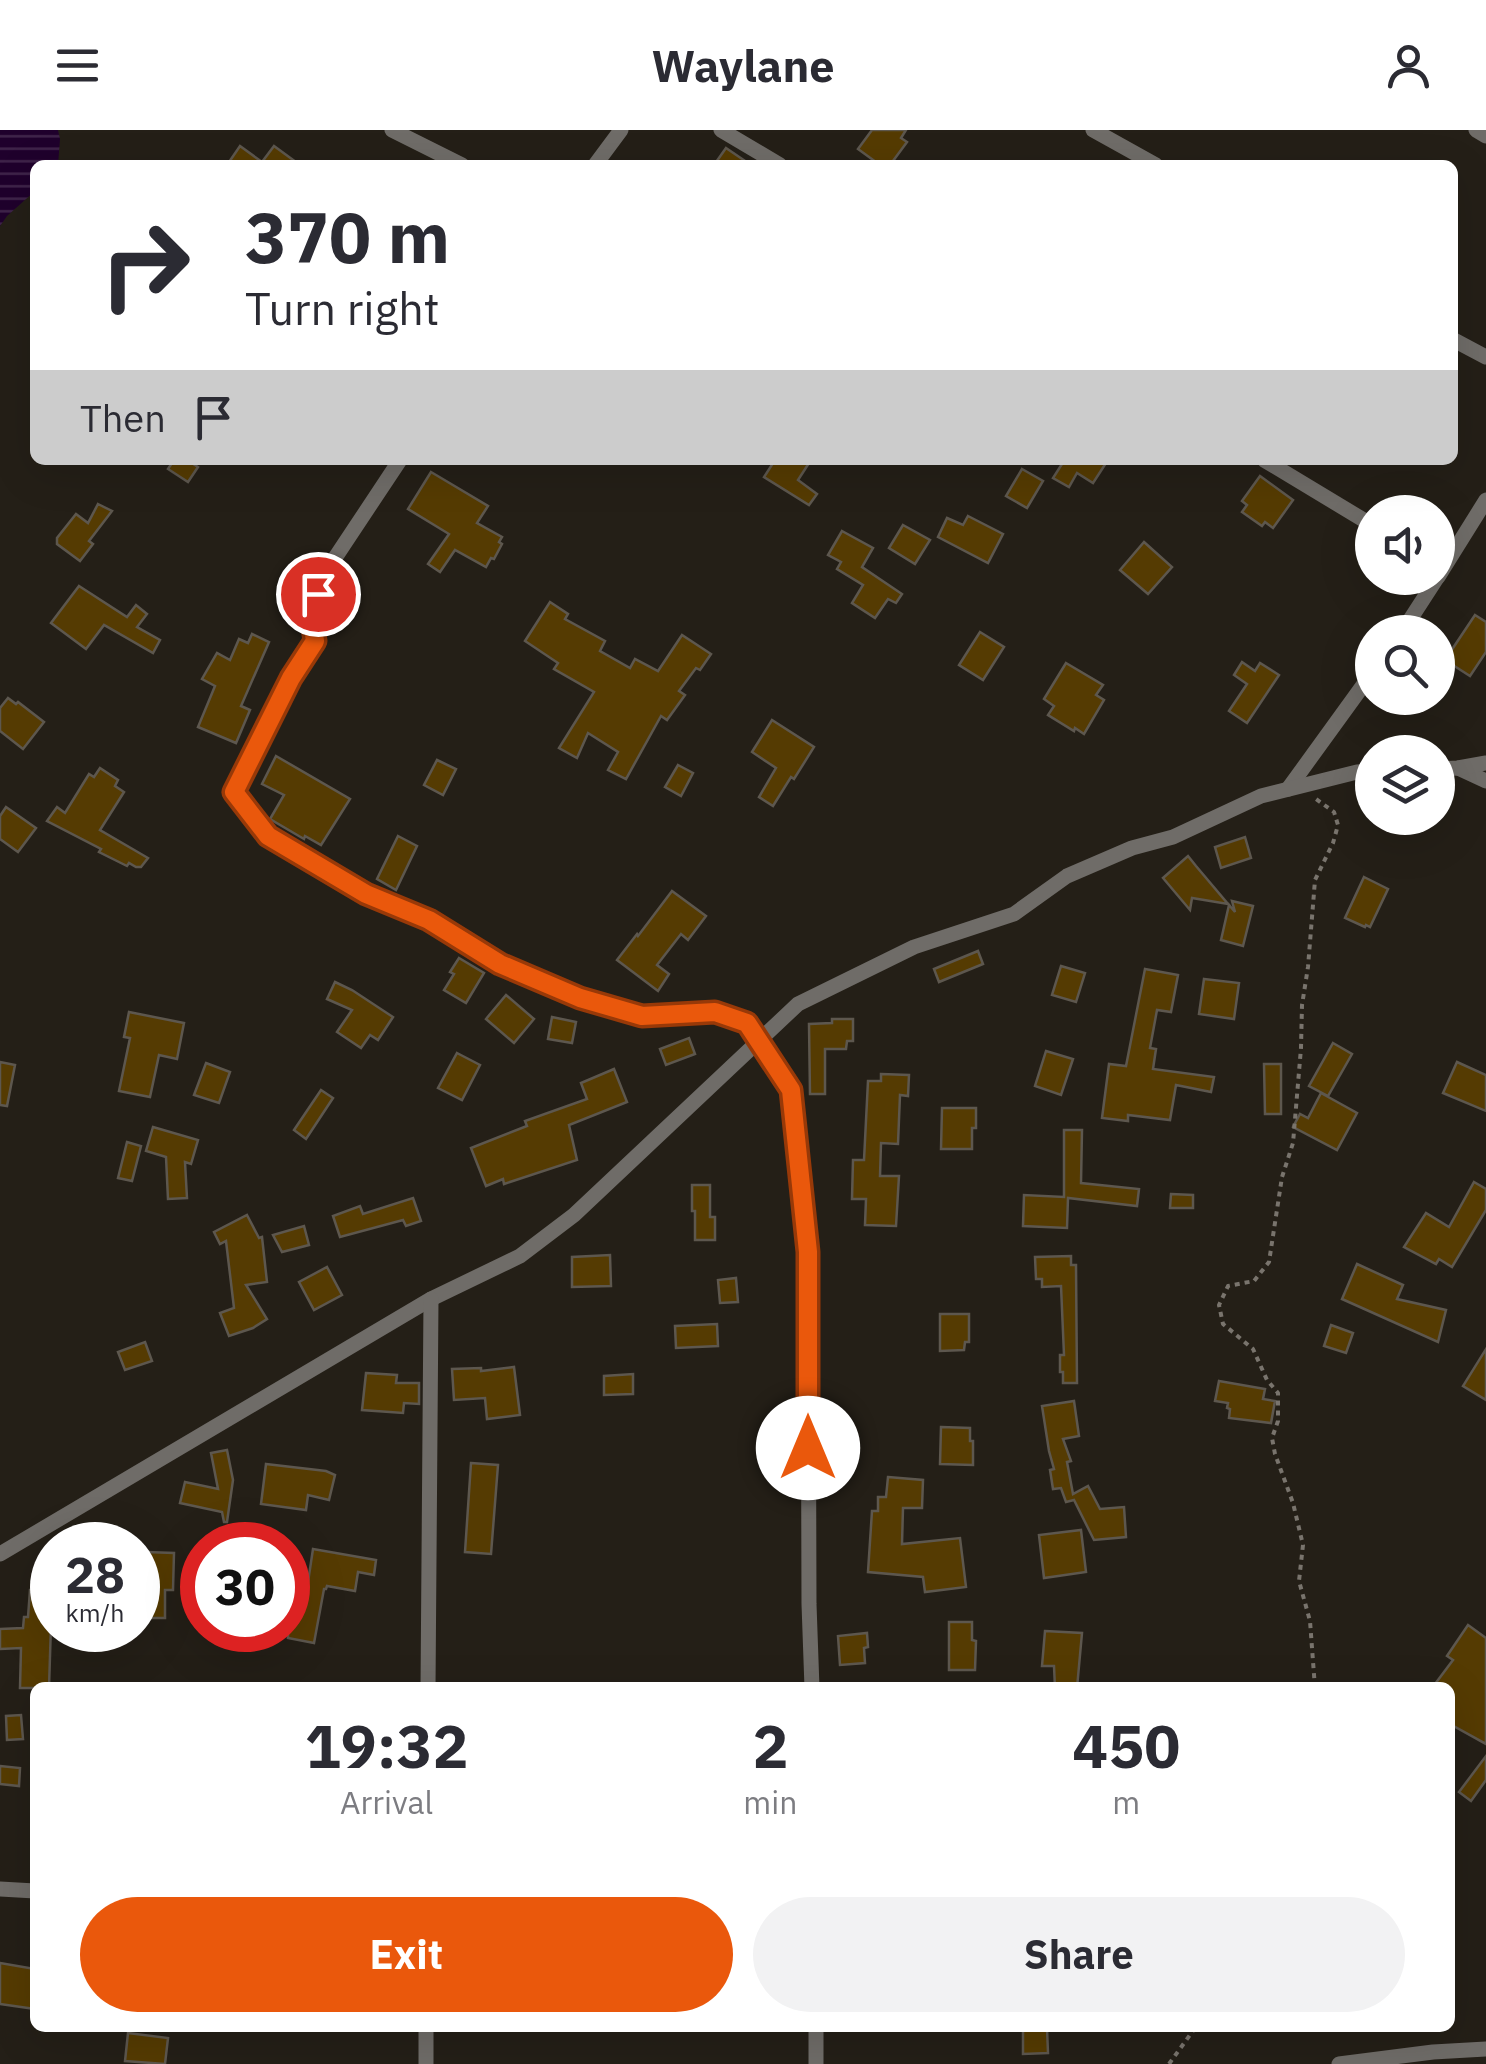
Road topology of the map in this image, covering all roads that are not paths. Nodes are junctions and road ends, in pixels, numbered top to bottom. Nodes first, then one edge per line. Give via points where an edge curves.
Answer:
1 (392, 130) edge
2 (621, 130) edge
3 (721, 130) edge
4 (1093, 130) edge
5 (1476, 130) edge
6 (1486, 136) edge
7 (452, 160) edge
8 (598, 160) edge
9 (772, 160) edge
10 (1147, 160) edge
11 (1458, 342) edge
12 (1486, 357) edge
13 (397, 465) edge
14 (1272, 465) edge
15 (1486, 500) edge
16 (1355, 515) edge
17 (1455, 547) edge
18 (1355, 695) edge
19 (1486, 763) edge
20 (1455, 768) edge
21 (1458, 768) junction
22 (1355, 773) edge
23 (1486, 781) edge
24 (1288, 788) junction
25 (759, 1040) junction
26 (431, 1299) junction
27 (0, 1554) edge
28 (428, 1682) edge
29 (812, 1682) edge
30 (0, 1889) edge
31 (30, 1891) edge
32 (426, 2032) edge
33 (816, 2032) edge
34 (1486, 2049) edge
35 (426, 2064) edge
36 (816, 2064) edge
37 (1340, 2064) edge

1 - 7 street
2 - 8 street
3 - 9 street
4 - 10 street
5 - 6 street
11 - 12 street
13 - 25 street via 325,573 311,614 315,641 234,792 268,836 500,964 642,1016 715,1012 747,1023
14 - 16 street
15 - 17 street
18 - 24 street
19 - 21 street
20 - 21 street
21 - 23 street
22 - 24 street
24 - 25 street via 1068,876 1014,914 914,947 798,1004
25 - 26 street via 574,1215 520,1256
25 - 29 street via 791,1090 808,1252
26 - 27 street
26 - 28 street
30 - 31 street
32 - 35 street
33 - 36 street
34 - 37 street

